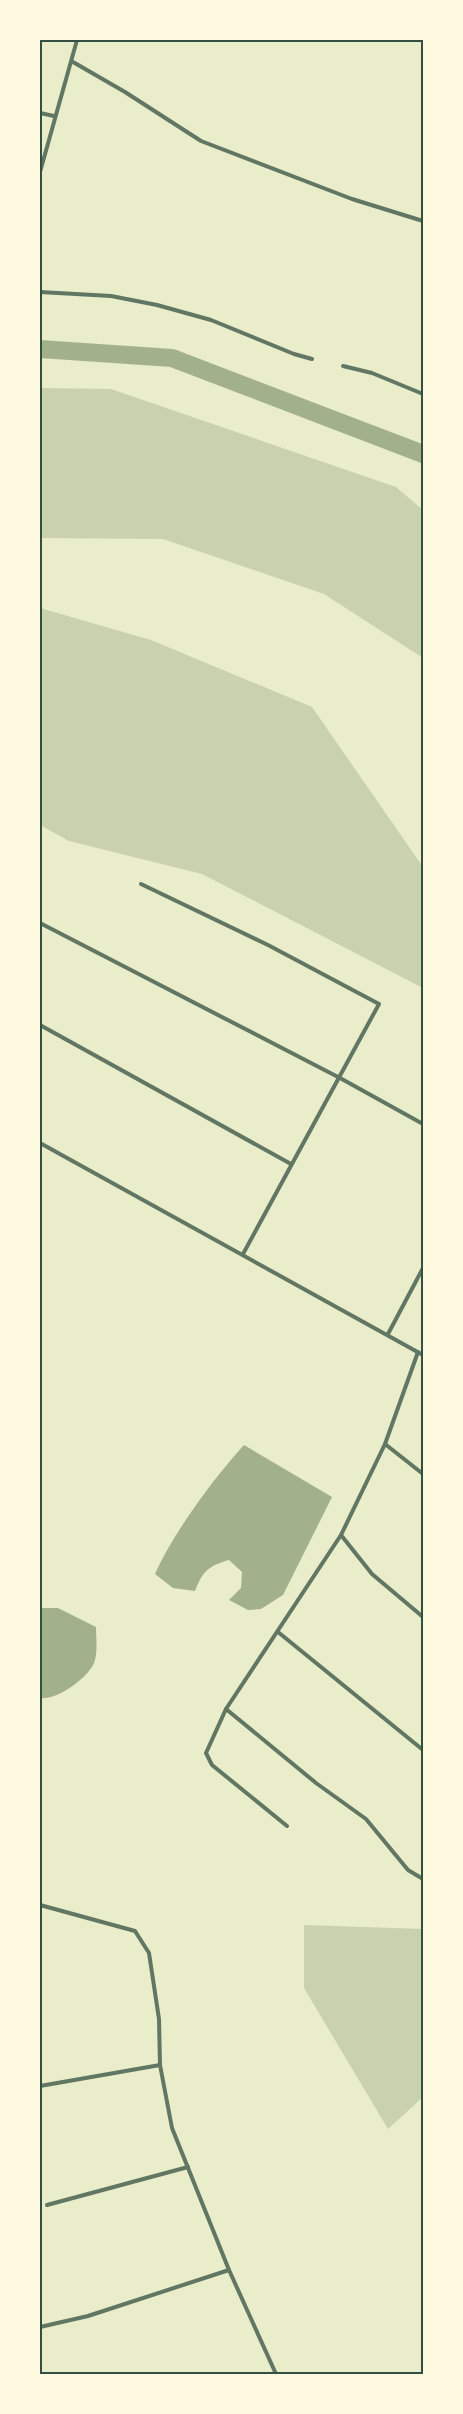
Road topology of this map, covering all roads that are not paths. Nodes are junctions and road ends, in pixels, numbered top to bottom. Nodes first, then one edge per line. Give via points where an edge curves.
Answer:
1 (78, 40) edge
2 (73, 62) junction
3 (40, 113) edge
4 (54, 116) junction
5 (40, 172) edge
6 (423, 221) edge
7 (40, 292) edge
8 (312, 358) dead end
9 (343, 366) dead end
10 (423, 394) edge
11 (141, 884) dead end
12 (40, 923) edge
13 (40, 1025) edge
14 (340, 1078) junction
15 (423, 1124) edge
16 (40, 1143) edge
17 (291, 1164) junction
18 (243, 1254) junction
19 (423, 1268) edge
20 (388, 1334) junction
21 (418, 1352) junction
22 (423, 1355) edge
23 (384, 1444) junction
24 (423, 1474) edge
25 (341, 1536) junction
26 (423, 1617) edge
27 (278, 1632) junction
28 (226, 1709) junction
29 (423, 1750) edge
30 (287, 1826) dead end
31 (423, 1879) edge
32 (40, 1905) edge
33 (160, 2065) junction
34 (40, 2086) edge
35 (188, 2166) junction
36 (47, 2205) dead end
37 (229, 2270) junction
38 (40, 2328) edge
39 (276, 2374) edge

1 - 2 street
2 - 4 street
2 - 6 street via 201,141 352,199
3 - 4 street
4 - 5 street
7 - 8 street via 111,296 157,305 211,320 294,354
9 - 10 street via 372,372
11 - 14 street via 268,945 379,1004
12 - 14 street
13 - 17 street
14 - 15 street
14 - 17 street
16 - 18 street
17 - 18 street
18 - 20 street
19 - 20 street
20 - 21 street
21 - 22 street
21 - 23 street
23 - 24 street
23 - 25 street
25 - 26 street via 372,1574
25 - 27 street
27 - 28 street
27 - 29 street
28 - 30 street via 206,1753 212,1765
28 - 31 street via 316,1783 366,1819 408,1870
32 - 33 street via 134,1932 142,1941 149,1953 154,1976
33 - 34 street
33 - 35 street via 172,2128
35 - 36 street
35 - 37 street
37 - 38 street via 88,2316
37 - 39 street

